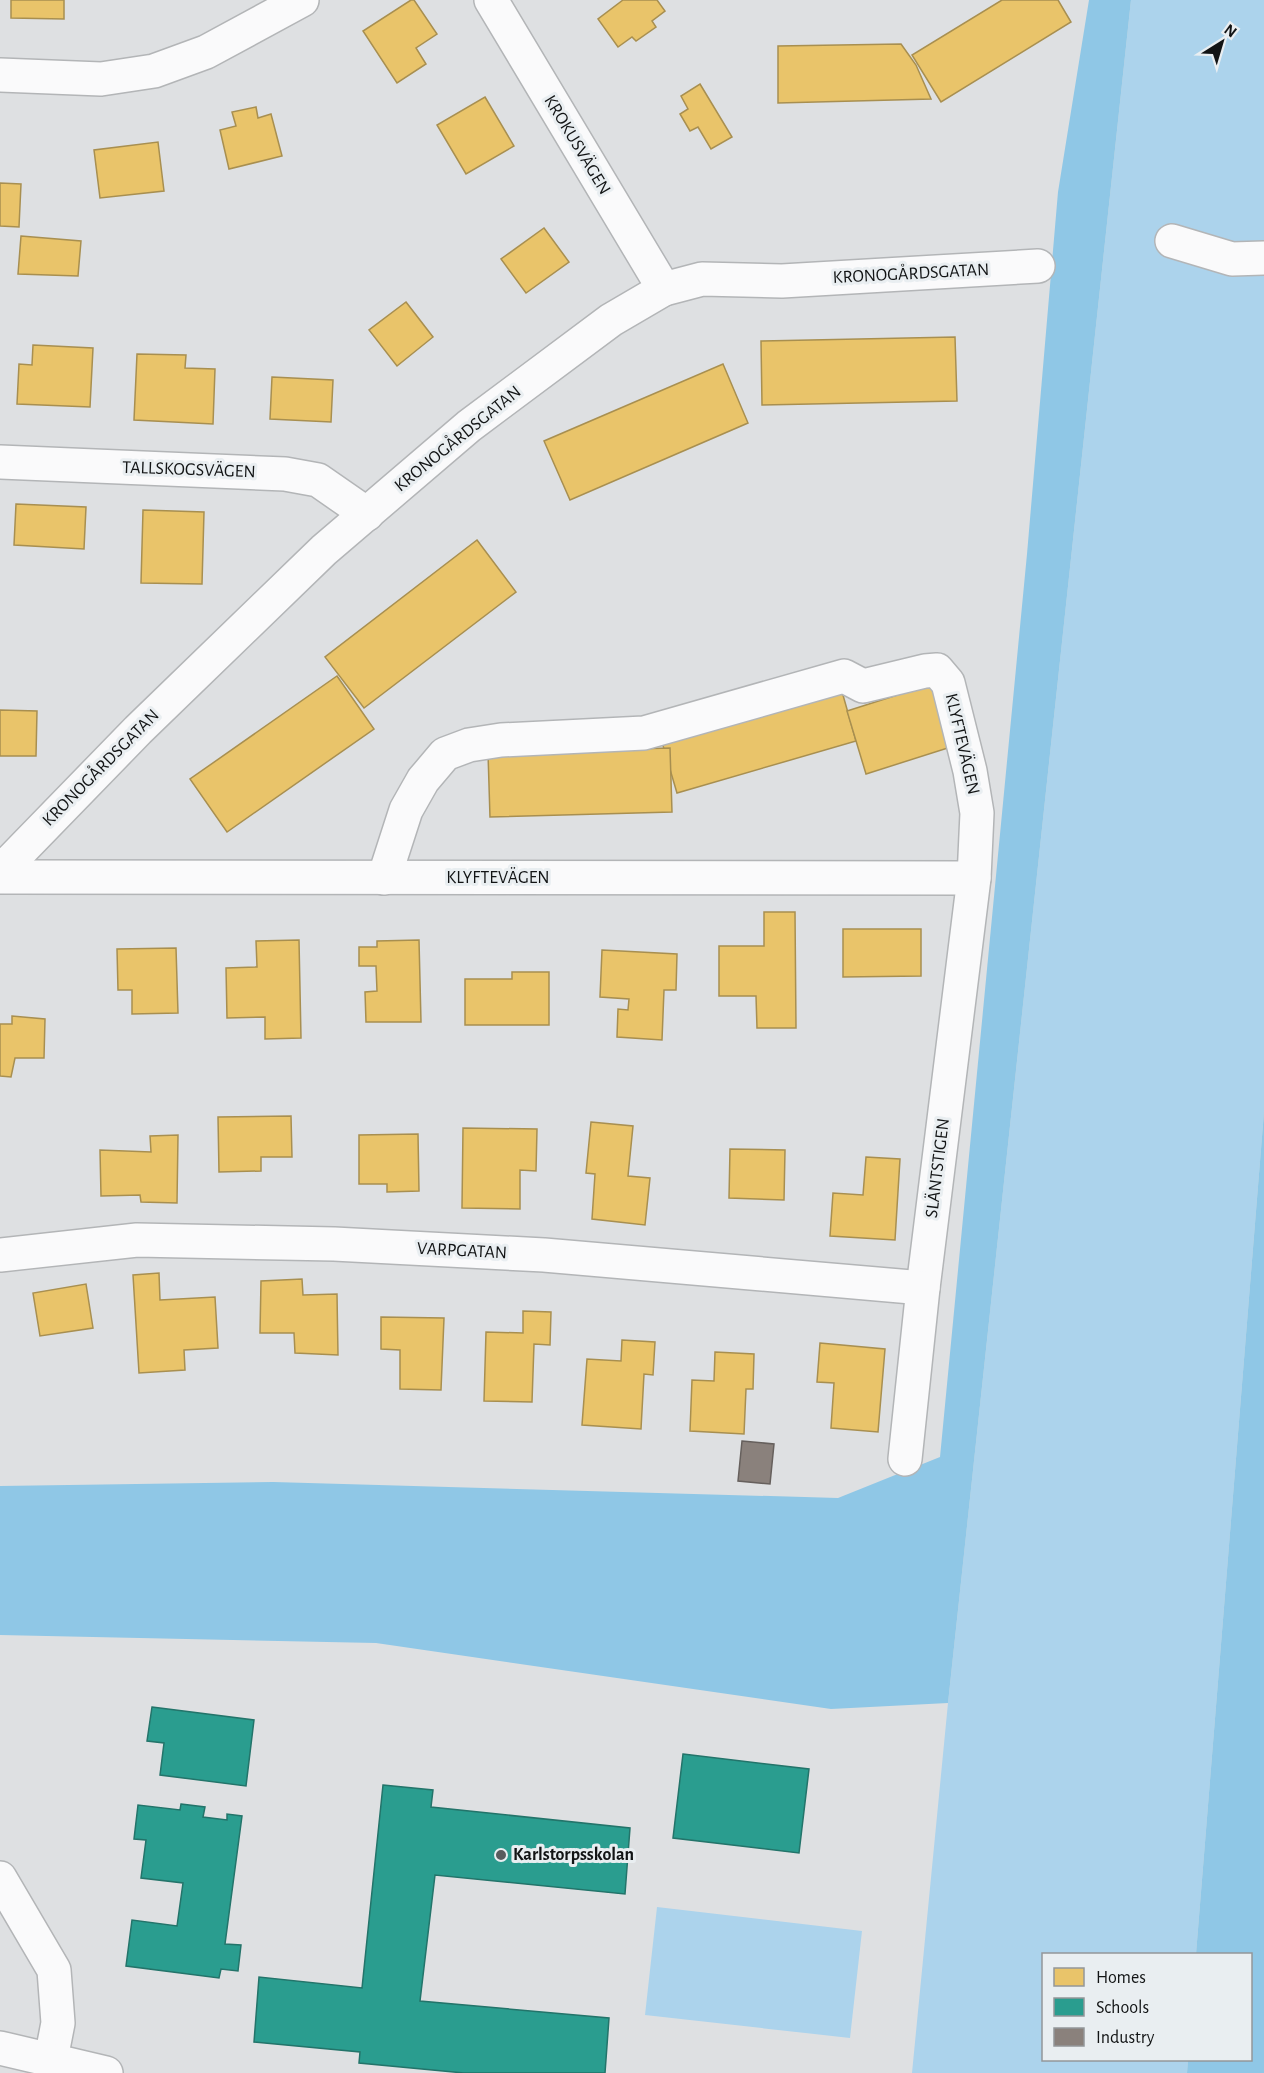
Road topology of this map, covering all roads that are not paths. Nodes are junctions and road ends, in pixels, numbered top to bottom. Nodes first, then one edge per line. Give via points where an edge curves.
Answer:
1 (302, 0) edge
2 (490, 0) edge
3 (0, 75) edge
4 (1172, 241) dead end
5 (1264, 258) edge
6 (1038, 266) dead end
7 (664, 289) junction
8 (0, 462) edge
9 (367, 514) junction
10 (0, 872) edge
11 (0, 877) edge
12 (384, 878) junction
13 (974, 878) junction
14 (0, 1255) edge
15 (923, 1288) junction
16 (905, 1459) dead end
17 (0, 1878) edge
18 (0, 2048) edge
19 (51, 2059) junction
20 (106, 2073) edge

1 - 3 street via 206,52 154,71 101,79
2 - 7 street, KROKUSVÄGEN
4 - 5 street via 1232,259
6 - 7 street, KRONOGÅRDSGATAN via 782,281 702,279
7 - 9 street, KRONOGÅRDSGATAN via 611,320 469,426
8 - 9 street, TALLSKOGSVÄGEN via 285,474 318,480
9 - 10 street, KRONOGÅRDSGATAN via 324,550 138,730
11 - 12 street, KLYFTEVÄGEN
12 - 13 street, KLYFTEVÄGEN
12 - 13 street, KLYFTEVÄGEN via 406,810 423,780 445,754 501,740 644,733 844,676 863,686 937,670 948,683 970,771 977,813
13 - 15 street, SLÄNTSTIGEN
14 - 15 street, VARPGATAN via 137,1240 334,1244 544,1255
15 - 16 street, SLÄNTSTIGEN
17 - 19 street via 54,1970 58,2023
18 - 19 street
19 - 20 street

